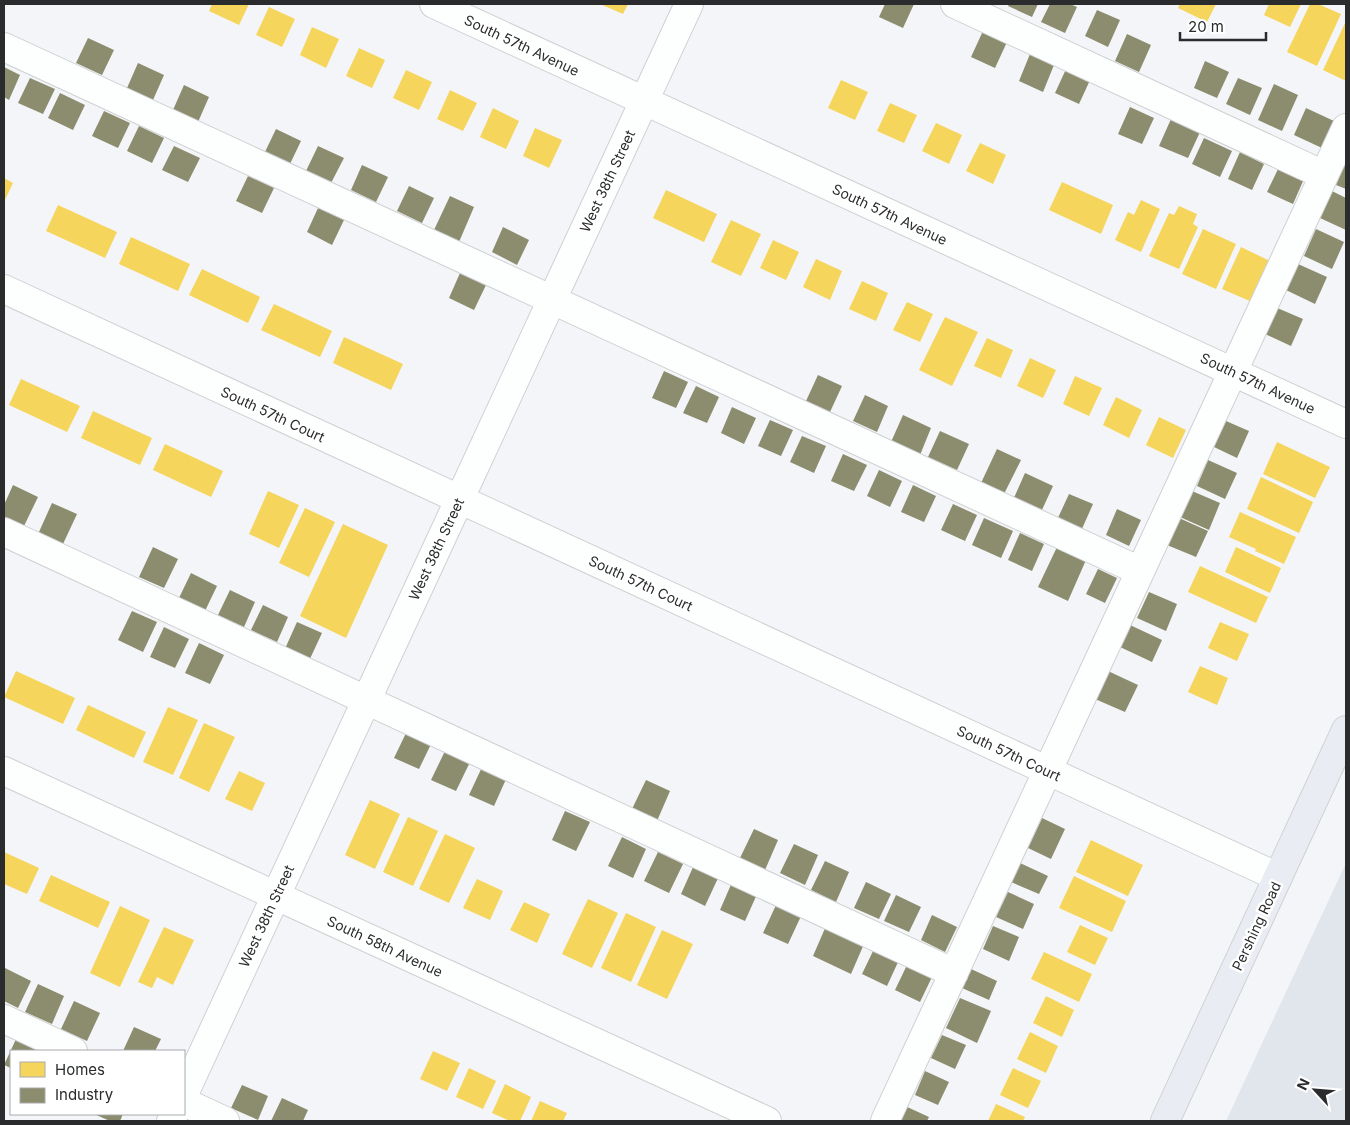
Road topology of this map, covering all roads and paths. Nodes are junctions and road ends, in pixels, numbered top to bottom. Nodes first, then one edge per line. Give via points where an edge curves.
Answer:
1 (434, 4) edge
2 (689, 4) edge
3 (955, 4) edge
4 (4, 47) edge
5 (644, 102) junction
6 (1346, 128) edge
7 (1324, 175) junction
8 (4, 289) edge
9 (552, 300) junction
10 (1233, 371) junction
11 (1346, 424) edge
12 (459, 500) junction
13 (4, 532) edge
14 (1140, 571) junction
15 (367, 699) junction
16 (1346, 730) edge
17 (1048, 770) junction
18 (4, 771) edge
19 (1278, 877) junction
20 (275, 895) junction
21 (954, 973) junction
22 (4, 1019) edge
23 (70, 1050) edge
24 (185, 1092) edge
25 (185, 1102) edge
26 (225, 1121) edge
27 (767, 1121) edge
28 (885, 1121) edge
29 (1165, 1121) edge

1 - 5 street, South 57th Avenue
2 - 5 street, West 38th Street
3 - 7 street
4 - 9 street
5 - 9 street, West 38th Street
5 - 10 street, South 57th Avenue
6 - 7 street
7 - 10 street
8 - 12 street, South 57th Court
9 - 12 street, West 38th Street
9 - 14 street
10 - 11 street, South 57th Avenue
10 - 14 street
12 - 15 street, West 38th Street
12 - 17 street, South 57th Court
13 - 15 street
14 - 17 street
15 - 20 street, West 38th Street
15 - 21 street
16 - 19 main road, Pershing Road
17 - 19 street, South 57th Court
17 - 21 street
18 - 20 street, South 58th Avenue
19 - 29 main road, Pershing Road
20 - 24 street, West 38th Street
20 - 27 street, South 58th Avenue
21 - 28 street
22 - 23 street
25 - 26 street

